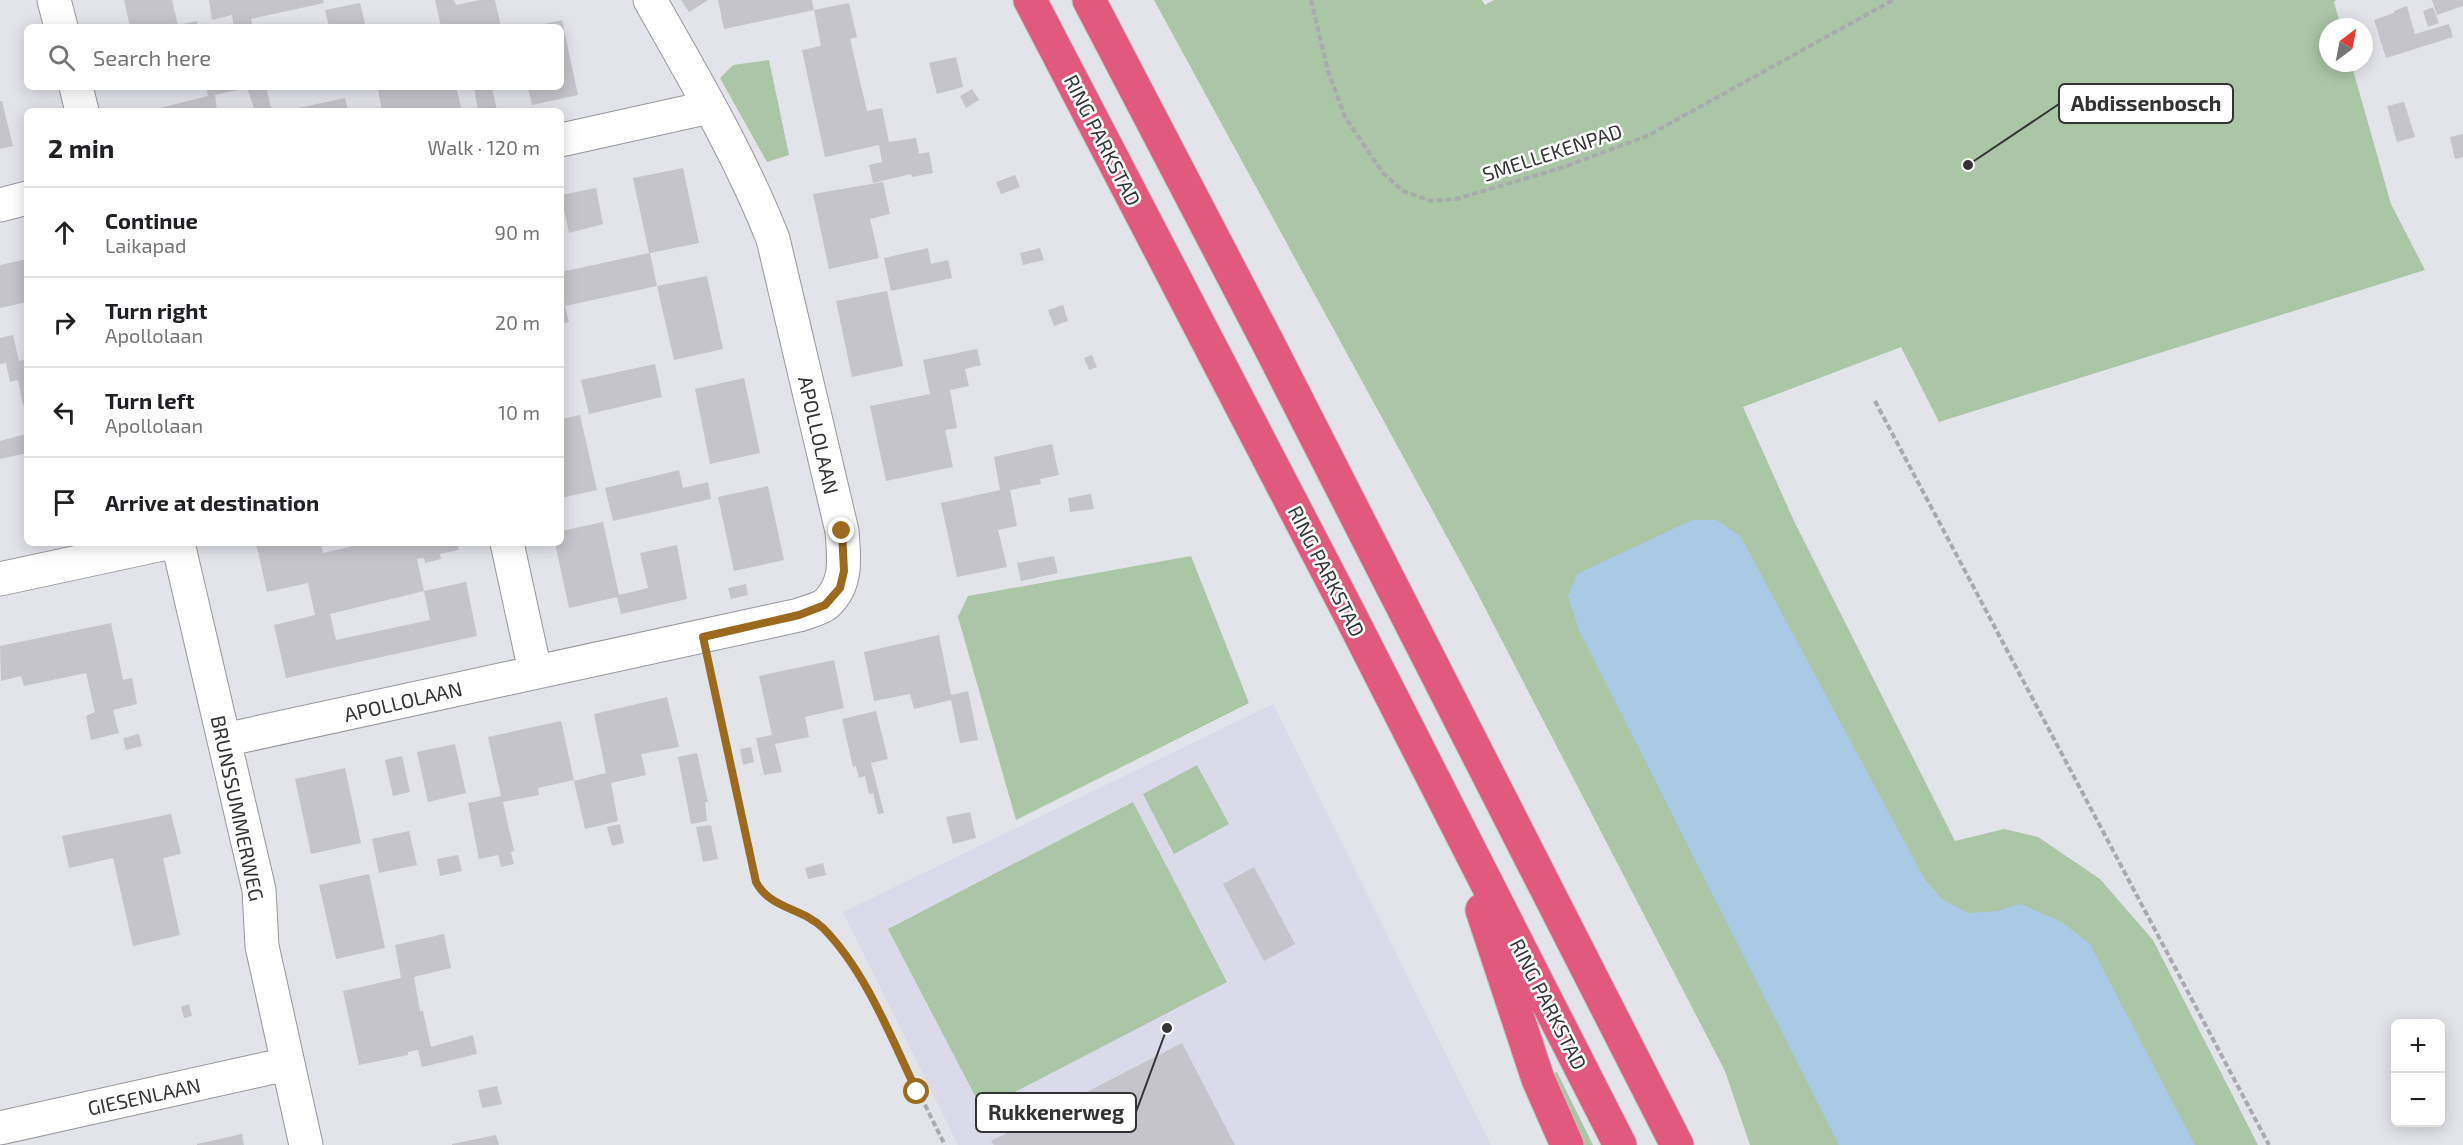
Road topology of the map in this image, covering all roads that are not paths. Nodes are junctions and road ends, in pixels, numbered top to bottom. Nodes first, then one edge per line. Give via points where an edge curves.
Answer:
1 (54, 0) edge
2 (650, 0) edge
3 (1030, 0) edge
4 (1089, 0) edge
5 (60, 24) edge
6 (77, 90) edge
7 (711, 107) junction
8 (81, 108) edge
9 (564, 139) edge
10 (24, 199) edge
11 (0, 204) edge
12 (153, 546) edge
13 (179, 546) edge
14 (508, 546) edge
15 (0, 579) edge
16 (535, 671) junction
17 (225, 740) junction
18 (1447, 804) junction
19 (287, 1064) junction
20 (0, 1128) edge
21 (306, 1145) edge
22 (1568, 1145) edge
23 (1620, 1145) edge
24 (1677, 1145) edge

1 - 5 street
2 - 7 street, APOLLOLAAN
3 - 18 highway, RING PARKSTAD
4 - 24 highway
6 - 8 street
7 - 9 street
7 - 16 street, APOLLOLAAN via 773,238 842,531 840,588 825,605 799,615
10 - 11 street
12 - 15 street
13 - 17 street, BRUNSSUMMERWEG
14 - 16 street
16 - 17 street, APOLLOLAAN
17 - 19 street, BRUNSSUMMERWEG via 259,890 262,946
18 - 22 highway via 1538,1079
18 - 23 highway, RING PARKSTAD
19 - 20 street, GIESENLAAN
19 - 21 street, BRUNSSUMMERWEG

